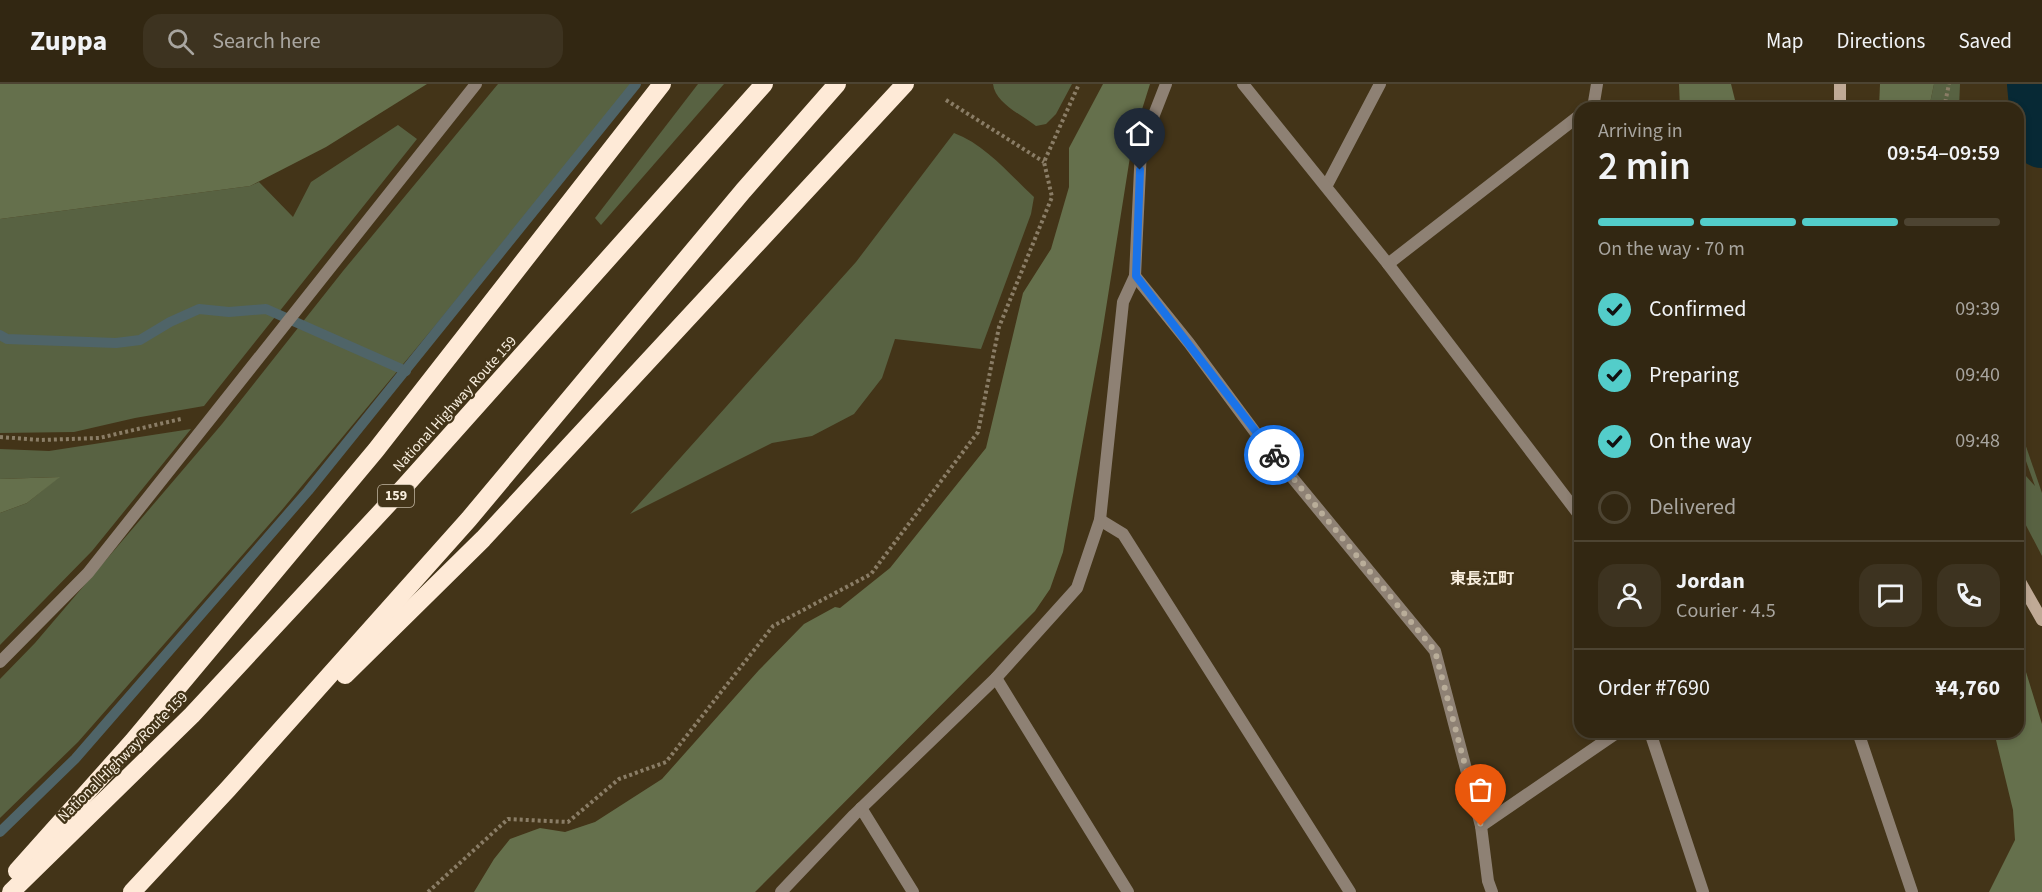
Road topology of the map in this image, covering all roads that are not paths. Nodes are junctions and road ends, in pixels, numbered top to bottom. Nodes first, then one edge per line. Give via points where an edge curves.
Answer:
1 (476, 84) edge
2 (662, 84) edge
3 (764, 84) edge
4 (837, 84) edge
5 (905, 84) edge
6 (1166, 84) edge
7 (1243, 84) edge
8 (1380, 84) edge
9 (1597, 84) edge
10 (1840, 84) edge
11 (1592, 102) edge
12 (1840, 102) edge
13 (1574, 120) edge
14 (1327, 185) junction
15 (1388, 264) junction
16 (1136, 276) junction
17 (1574, 508) edge
18 (1100, 520) junction
19 (2024, 588) edge
20 (2042, 620) edge
21 (0, 662) edge
22 (996, 678) junction
23 (1609, 738) edge
24 (1652, 738) edge
25 (1860, 738) edge
26 (228, 789) junction
27 (861, 808) junction
28 (1481, 826) junction
29 (0, 890) edge
30 (11, 892) edge
31 (132, 892) edge
32 (781, 892) edge
33 (913, 892) edge
34 (1128, 892) edge
35 (1350, 892) edge
36 (1492, 892) edge
37 (1703, 892) edge
38 (1912, 892) edge

1 - 21 street via 88,573
2 - 29 highway via 368,459 133,741
3 - 30 highway, National Highway Route 159 / 159 via 405,486 192,716
4 - 26 highway via 470,519
5 - 26 highway via 483,539
6 - 16 street via 1141,148
7 - 14 street
8 - 14 street
9 - 11 street
10 - 12 main road
13 - 15 street
14 - 15 street
15 - 17 street
16 - 18 street via 1123,302
16 - 28 street via 1258,436 1435,651
18 - 22 street via 1077,588
18 - 35 street via 1123,534
19 - 20 main road
22 - 27 street
22 - 34 street
23 - 28 street
24 - 37 street
25 - 38 street
26 - 31 highway
27 - 32 street
27 - 33 street
28 - 36 street

